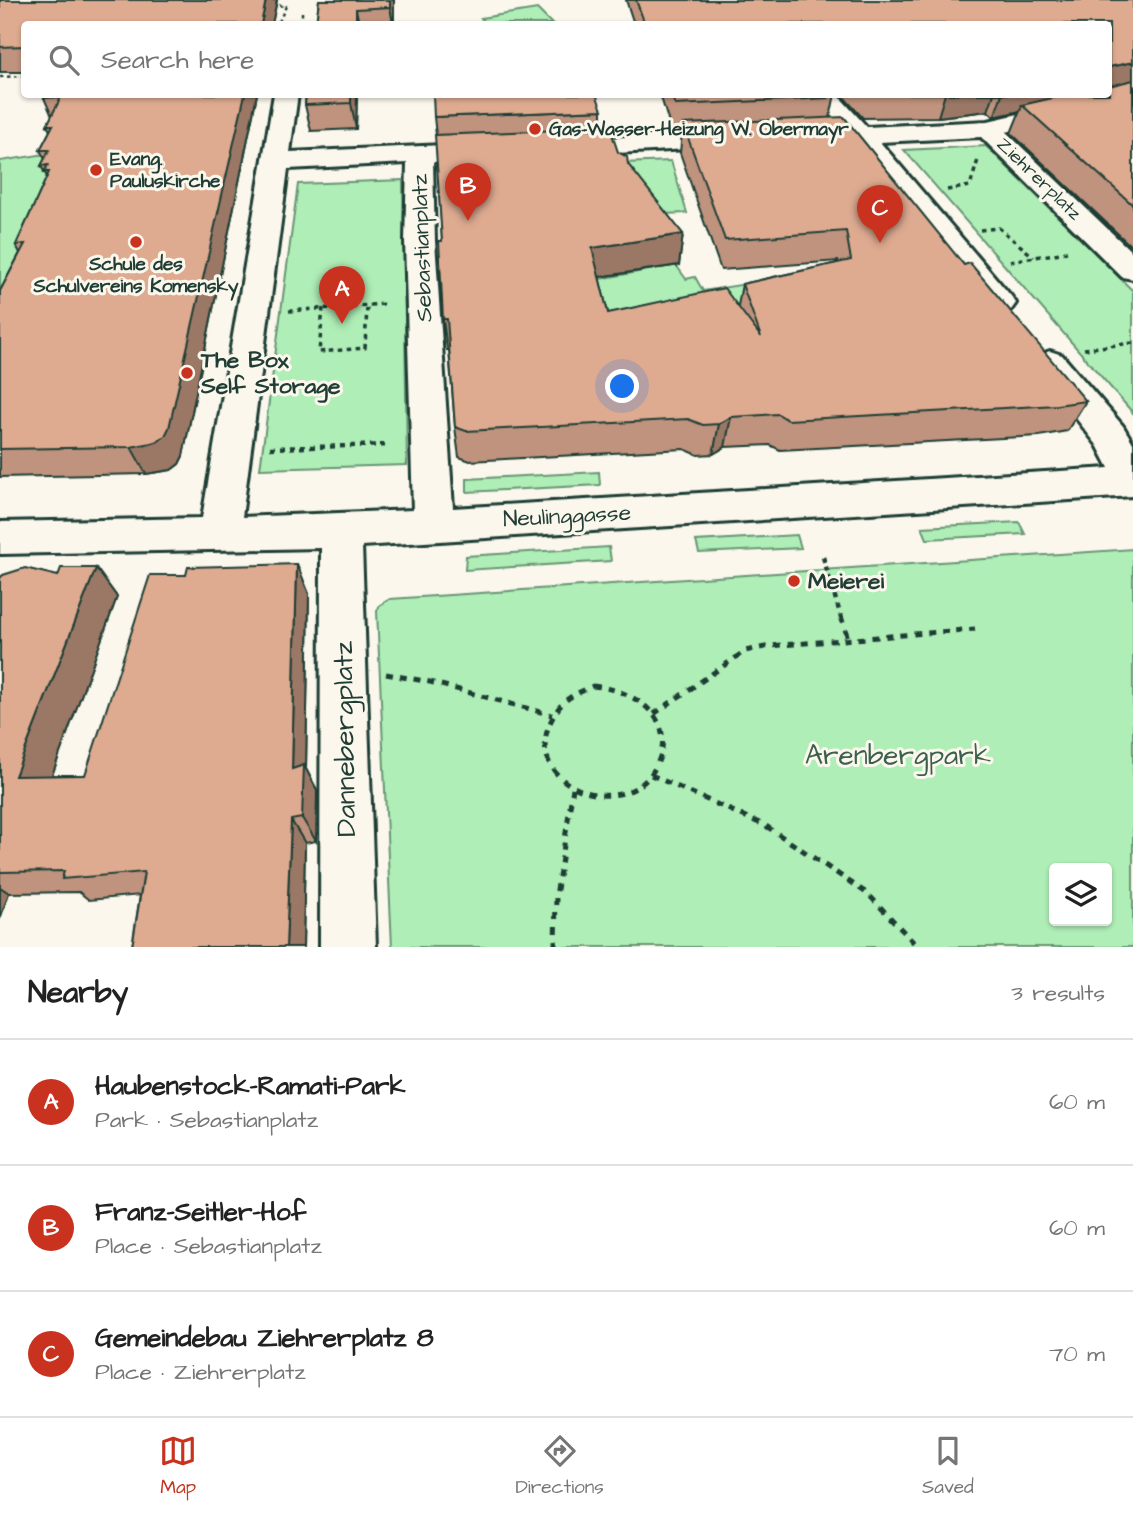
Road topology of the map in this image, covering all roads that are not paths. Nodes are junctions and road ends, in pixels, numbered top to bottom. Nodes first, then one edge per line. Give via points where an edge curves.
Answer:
1 (1133, 95) edge
2 (285, 98) edge
3 (827, 98) edge
4 (861, 135) junction
5 (782, 138) edge
6 (754, 139) edge
7 (984, 141) junction
8 (545, 149) edge
9 (517, 150) edge
10 (420, 155) junction
11 (277, 161) junction
12 (1133, 270) edge
13 (1133, 475) edge
14 (1133, 481) edge
15 (434, 524) junction
16 (341, 531) junction
17 (220, 533) junction
18 (3, 544) edge
19 (348, 947) edge

1 - 7 street
2 - 11 street
3 - 4 street
4 - 5 street, Ziehrerplatz
4 - 7 street, Ziehrerplatz
4 - 13 street via 1110,436
6 - 8 street
7 - 12 street, Ziehrerplatz
9 - 10 street
10 - 11 street, Sebastianplatz
10 - 15 street, Sebastianplatz
11 - 17 street
14 - 15 street, Neulinggasse
15 - 16 street, Neulinggasse
16 - 17 street, Neulinggasse
16 - 19 street, Dannebergplatz
17 - 18 street, Neulinggasse

